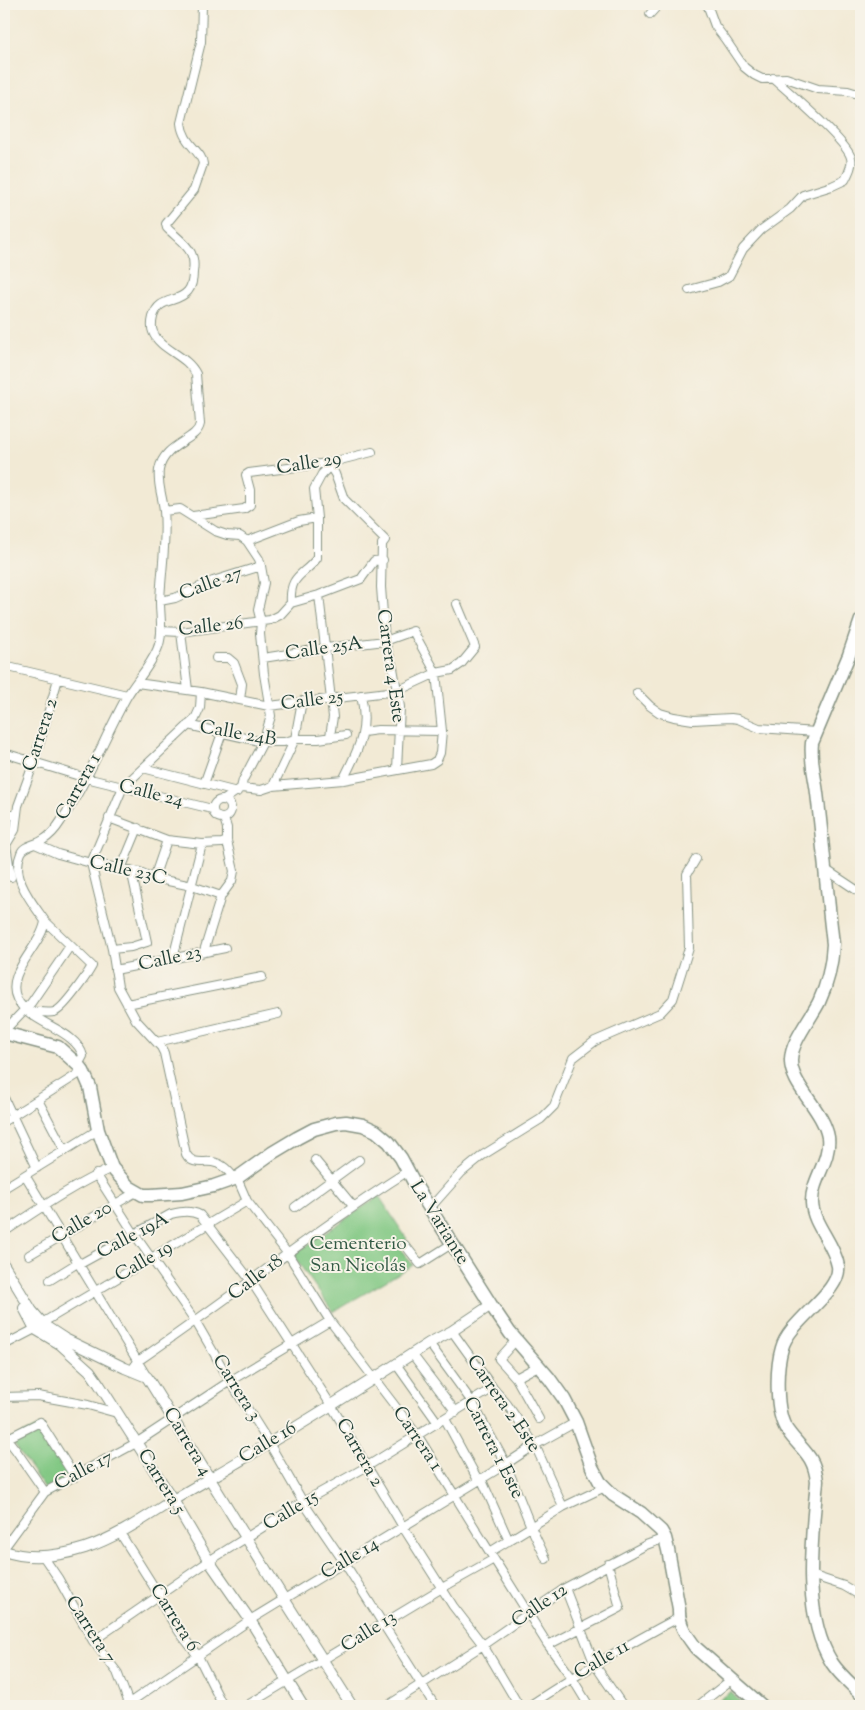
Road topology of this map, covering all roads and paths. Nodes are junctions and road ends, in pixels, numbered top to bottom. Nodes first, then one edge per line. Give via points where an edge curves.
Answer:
1 (202, 4) edge
2 (659, 4) edge
3 (707, 4) edge
4 (650, 14) dead end
5 (773, 78) junction
6 (861, 95) edge
7 (688, 290) dead end
8 (372, 452) dead end
9 (329, 465) junction
10 (164, 511) junction
11 (193, 516) junction
12 (317, 518) junction
13 (247, 541) junction
14 (383, 560) junction
15 (261, 566) junction
16 (319, 595) junction
17 (160, 601) junction
18 (291, 603) junction
19 (458, 604) dead end
20 (861, 620) edge
21 (261, 622) junction
22 (161, 631) junction
23 (181, 632) junction
24 (384, 641) junction
25 (326, 648) junction
26 (216, 658) dead end
27 (263, 658) junction
28 (4, 666) edge
29 (436, 673) junction
30 (58, 679) junction
31 (137, 683) junction
32 (188, 690) junction
33 (397, 691) junction
34 (201, 692) junction
35 (637, 693) dead end
36 (127, 695) junction
37 (361, 695) junction
38 (330, 698) junction
39 (240, 700) junction
40 (302, 701) junction
41 (269, 706) junction
42 (188, 726) junction
43 (399, 730) junction
44 (442, 731) junction
45 (363, 732) junction
46 (816, 732) junction
47 (222, 733) junction
48 (346, 734) dead end
49 (330, 736) junction
50 (295, 740) junction
51 (263, 742) junction
52 (4, 753) edge
53 (34, 762) junction
54 (143, 768) junction
55 (397, 770) junction
56 (86, 778) junction
57 (343, 780) junction
58 (204, 784) junction
59 (273, 786) junction
60 (123, 787) junction
61 (239, 790) junction
62 (224, 800) junction
63 (212, 809) junction
64 (4, 815) edge
65 (16, 815) junction
66 (109, 818) junction
67 (224, 818) junction
68 (138, 828) junction
69 (167, 840) junction
70 (226, 841) junction
71 (35, 844) junction
72 (202, 844) junction
73 (5, 845) edge
74 (696, 859) dead end
75 (91, 863) junction
76 (121, 869) junction
77 (825, 869) junction
78 (131, 870) junction
79 (11, 877) edge
80 (154, 878) junction
81 (192, 886) junction
82 (861, 893) edge
83 (221, 896) junction
84 (45, 921) junction
85 (70, 946) junction
86 (225, 948) dead end
87 (112, 949) junction
88 (204, 951) junction
89 (173, 958) junction
90 (116, 970) junction
91 (262, 977) dead end
92 (127, 1004) junction
93 (25, 1011) junction
94 (278, 1014) dead end
95 (4, 1032) edge
96 (157, 1042) junction
97 (81, 1068) junction
98 (4, 1098) edge
99 (38, 1100) junction
100 (13, 1116) junction
101 (4, 1122) edge
102 (98, 1130) junction
103 (65, 1151) junction
104 (315, 1160) dead end
105 (359, 1160) dead end
106 (37, 1168) junction
107 (112, 1168) junction
108 (408, 1171) junction
109 (96, 1174) junction
110 (25, 1175) junction
111 (236, 1178) junction
112 (332, 1180) junction
113 (4, 1188) edge
114 (136, 1192) junction
115 (247, 1201) junction
116 (114, 1204) junction
117 (43, 1205) junction
118 (353, 1206) junction
119 (295, 1207) dead end
120 (430, 1208) junction
121 (186, 1212) joint
122 (208, 1225) junction
123 (4, 1232) edge
124 (62, 1235) junction
125 (134, 1235) junction
126 (453, 1243) junction
127 (405, 1245) dead end
128 (288, 1254) junction
129 (29, 1255) dead end
130 (151, 1259) junction
131 (80, 1263) junction
132 (4, 1265) edge
133 (4, 1272) edge
134 (50, 1280) dead end
135 (252, 1281) junction
136 (94, 1291) junction
137 (490, 1305) junction
138 (330, 1321) junction
139 (196, 1322) junction
140 (39, 1326) junction
141 (452, 1331) junction
142 (516, 1340) junction
143 (5, 1342) edge
144 (429, 1342) junction
145 (292, 1344) junction
146 (412, 1354) junction
147 (138, 1361) junction
148 (396, 1364) junction
149 (538, 1366) junction
150 (132, 1370) junction
151 (147, 1377) junction
152 (374, 1378) junction
153 (516, 1378) junction
154 (230, 1381) junction
155 (493, 1388) junction
156 (4, 1397) edge
157 (472, 1402) junction
158 (331, 1405) junction
159 (456, 1412) junction
160 (118, 1413) junction
161 (540, 1419) dead end
162 (174, 1420) junction
163 (442, 1421) junction
164 (576, 1422) junction
165 (418, 1436) junction
166 (5, 1438) edge
167 (136, 1443) junction
168 (269, 1443) junction
169 (535, 1445) junction
170 (506, 1464) junction
171 (366, 1467) junction
172 (75, 1477) junction
173 (210, 1479) junction
174 (480, 1479) junction
175 (605, 1487) junction
176 (45, 1492) junction
177 (454, 1495) junction
178 (173, 1500) junction
179 (303, 1502) junction
180 (563, 1507) junction
181 (403, 1527) junction
182 (531, 1527) junction
183 (120, 1533) junction
184 (247, 1538) junction
185 (665, 1538) junction
186 (509, 1541) junction
187 (6, 1547) edge
188 (492, 1555) junction
189 (36, 1556) junction
190 (546, 1559) dead end
191 (208, 1561) junction
192 (344, 1562) junction
193 (608, 1564) junction
194 (812, 1575) junction
195 (442, 1588) junction
196 (565, 1588) junction
197 (159, 1595) junction
198 (861, 1596) edge
199 (284, 1600) junction
200 (530, 1613) junction
201 (678, 1618) junction
202 (250, 1620) junction
203 (382, 1624) junction
204 (580, 1629) junction
205 (93, 1641) junction
206 (483, 1645) junction
207 (548, 1645) junction
208 (198, 1656) junction
209 (324, 1660) junction
210 (595, 1665) junction
211 (572, 1678) junction
212 (732, 1679) junction
213 (288, 1680) junction
214 (422, 1685) junction
215 (861, 1694) edge
216 (130, 1705) edge
217 (223, 1706) edge
218 (246, 1706) edge
219 (303, 1706) edge
220 (352, 1706) edge
221 (387, 1706) edge
222 (435, 1706) edge
223 (519, 1706) edge
224 (529, 1706) edge
225 (589, 1706) edge
226 (623, 1706) edge
227 (698, 1706) edge
228 (762, 1706) edge

1 - 10 street via 201,42 181,123 182,132 203,164 190,196 166,224 191,253 194,263 192,278 189,290 181,297 156,307 152,322 152,331 159,341 195,371 200,424 198,430 171,449 162,460 159,472
2 - 4 street
3 - 5 street via 716,26 744,67 762,79
5 - 6 street
5 - 7 street via 842,143 851,158 849,171 845,180 804,195 761,230 743,249 729,276
8 - 9 street, Calle 29
9 - 11 street, Calle 29 via 246,474 250,505 244,509
9 - 12 street via 314,489
9 - 14 street, Carrera 4 Este via 344,500 385,540 382,544
10 - 11 street via 180,509
10 - 17 street via 165,549
11 - 13 street via 215,531 240,536
12 - 13 street via 299,521
12 - 18 street via 317,558 296,578 290,595
13 - 15 street
14 - 16 street via 374,560 361,579
14 - 24 street, Carrera 4 Este
15 - 17 street, Calle 27
15 - 21 street via 264,583 258,610
16 - 18 street
16 - 25 street
17 - 22 street
18 - 21 street, Calle 26 via 280,615
19 - 29 street, Calle 25 via 475,647 461,664
20 - 46 main road
21 - 23 street, Calle 26
21 - 27 street
22 - 23 street, Calle 26
22 - 31 street, Carrera 1 via 158,648
23 - 32 street
24 - 25 street, Calle 25A
24 - 29 street, Calle 25A via 413,631
24 - 33 street, Carrera 4 Este
25 - 27 street, Calle 25A
25 - 38 street
26 - 39 street via 228,658 234,662 242,684
27 - 41 street
28 - 30 street
29 - 33 street, Calle 25
29 - 44 street
30 - 36 street
30 - 53 street, Carrera 2
31 - 32 street, Calle 25
31 - 36 street, Carrera 1
32 - 34 street, Calle 25
33 - 37 street, Calle 25
33 - 43 street, Carrera 4 Este
34 - 39 street, Calle 25
34 - 42 street via 200,708
35 - 46 street via 660,713 674,717 693,720 731,718 759,728
36 - 56 street, Carrera 1
37 - 38 street, Calle 25
37 - 45 street via 365,713
38 - 40 street, Calle 25
38 - 49 street via 333,717
39 - 41 street, Calle 25
40 - 41 street, Calle 25
40 - 50 street
41 - 51 street via 271,716
42 - 47 street, Calle 24B
42 - 54 street
43 - 44 street
43 - 45 street
43 - 55 street, Carrera 4 Este
44 - 55 street via 437,760
45 - 57 street
46 - 77 main road via 811,754
47 - 51 street, Calle 24B
47 - 58 street
48 - 49 street, Calle 24B
49 - 50 street, Calle 24B
50 - 51 street, Calle 24B
50 - 59 street
51 - 61 street
52 - 53 street, Calle 24
53 - 56 street, Calle 24
53 - 65 street, Carrera 2
54 - 58 street
54 - 60 street
55 - 57 street
56 - 60 street, Calle 24
56 - 71 street, Carrera 1 via 60,823
57 - 59 street
58 - 61 street
59 - 61 street
60 - 63 street, Calle 24
60 - 66 street
61 - 62 street
62 - 63 street via 218,800
62 - 67 street via 231,810
63 - 67 street via 214,814
64 - 65 street
65 - 73 street, Carrera 2 via 15,830
66 - 68 street
66 - 75 street
67 - 70 street
68 - 69 street
68 - 76 street
69 - 72 street
69 - 80 street
70 - 72 street
70 - 83 street via 234,871 232,881
71 - 75 street, Calle 23C
71 - 79 street, Carrera 1 via 21,852
72 - 81 street
73 - 79 street, Carrera 2
74 - 120 street via 687,874 689,948 673,999 660,1014 595,1041 573,1058 554,1106 542,1119 483,1155 461,1173
75 - 76 street, Calle 23C
75 - 87 street
76 - 78 street, Calle 23C
77 - 82 street
77 - 194 main road via 833,944 830,973 819,1002 793,1048 790,1061 795,1078 822,1121 828,1138 827,1154 814,1189 812,1205 838,1271 825,1295 784,1341 778,1389 787,1430 806,1451 816,1471
78 - 80 street, Calle 23C
78 - 87 street via 147,942
79 - 84 street
80 - 81 street, Calle 23C
81 - 83 street, Calle 23C
81 - 89 street
83 - 88 street
84 - 85 street
84 - 93 street via 15,983 16,997
85 - 93 street
85 - 93 street via 92,966 72,995 55,1012
86 - 88 street, Calle 23
87 - 90 street
88 - 89 street, Calle 23
89 - 90 street, Calle 23
90 - 92 street via 118,987
91 - 92 street
92 - 96 street
93 - 95 street
93 - 97 street via 79,1047 83,1056
94 - 96 street
95 - 97 main road via 58,1047
96 - 111 street via 164,1053 188,1158 219,1164
97 - 99 street
97 - 102 main road via 94,1098
98 - 100 street
99 - 100 street
99 - 103 street
100 - 101 street
100 - 106 street
102 - 103 street
102 - 107 main road
103 - 106 street
104 - 112 street
105 - 112 street
106 - 110 street
107 - 109 street
107 - 114 main road
108 - 111 main road, La Variante via 389,1142 363,1125 346,1122 297,1138
108 - 118 street, Calle 18
108 - 120 main road, La Variante
109 - 116 street, Carrera 3
109 - 117 street
110 - 113 street
110 - 117 street, Carrera 4
111 - 114 main road, La Variante via 182,1193 151,1196
111 - 115 street, Carrera 1
112 - 118 street
112 - 119 street
114 - 116 street, Calle 20
115 - 122 street, Calle 19
115 - 128 street, Carrera 1
116 - 124 street, Calle 20
116 - 125 street, Carrera 3
117 - 123 street
117 - 124 street, Carrera 4
118 - 128 street, Calle 18
120 - 126 main road, La Variante
121 - 122 street, Carrera 2 via 200,1215
121 - 125 street, Calle 19A via 171,1214
122 - 130 street, Calle 19
122 - 135 street, Carrera 2
124 - 129 street, Calle 20
124 - 131 street, Carrera 4
125 - 130 street, Carrera 3
125 - 131 street, Calle 19A
126 - 127 street via 420,1264
126 - 137 main road, La Variante
128 - 135 street, Calle 18
128 - 138 street, Carrera 1
130 - 136 street, Calle 19
130 - 139 street, Carrera 3
131 - 134 street, Calle 19A
131 - 136 street, Carrera 4
132 - 140 street, Carrera 5
133 - 140 street, Carrera 5
135 - 139 street, Calle 18
135 - 145 street, Carrera 2
136 - 140 street, Calle 19
136 - 147 street, Carrera 4
137 - 141 street, Calle 16
137 - 142 main road, La Variante
138 - 145 street, Calle 17
138 - 152 street, Carrera 1
139 - 147 street, Calle 18
139 - 154 street, Carrera 3
140 - 143 street, Calle 19
140 - 150 street, Carrera 5
140 - 160 street, Carrera 5 via 90,1371
141 - 144 street, Calle 16
141 - 155 street, Carrera 2 Este
142 - 149 main road, La Variante
142 - 153 street via 499,1359
144 - 146 street, Calle 16
144 - 157 street, Carrera 1 Este
145 - 154 street, Calle 17
145 - 158 street, Carrera 2
146 - 148 street, Calle 16
146 - 159 street
147 - 150 street, Calle 18
147 - 151 street, Carrera 4
148 - 152 street, Calle 16
148 - 163 street
149 - 153 street
149 - 164 main road, La Variante via 564,1399
150 - 151 street, Carrera 5
151 - 162 street, Carrera 4
152 - 158 street, Calle 16
152 - 165 street, Carrera 1
153 - 161 street
154 - 162 street, Calle 17
154 - 168 street, Carrera 3
155 - 157 street, Calle 15
155 - 169 street, Carrera 2 Este via 512,1409
156 - 160 street via 38,1396
157 - 159 street, Calle 15
157 - 170 street, Carrera 1 Este
158 - 168 street, Calle 16
158 - 171 street, Carrera 2
159 - 163 street, Calle 15
160 - 167 street, Carrera 5
162 - 167 street, Calle 17
162 - 173 street, Carrera 4
163 - 165 street, Calle 15
163 - 174 street
164 - 169 street, Calle 14
164 - 175 main road, La Variante via 596,1475
165 - 171 street, Calle 15
165 - 177 street, Carrera 1
166 - 172 street via 40,1422
166 - 176 street
167 - 172 street, Calle 17
167 - 178 street, Carrera 5
168 - 173 street, Calle 16
168 - 179 street, Carrera 3
169 - 170 street, Calle 14
169 - 180 street, Carrera 2 Este
170 - 174 street, Calle 14
170 - 182 street, Carrera 1 Este
171 - 179 street, Calle 15
171 - 181 street, Carrera 2
172 - 176 street, Calle 17
173 - 178 street, Calle 16
173 - 184 street, Carrera 4
174 - 177 street, Calle 14
174 - 186 street
175 - 180 street, Calle 13
175 - 185 main road, La Variante via 652,1521
176 - 187 street, Calle 17
177 - 181 street, Calle 14
177 - 188 street, Carrera 1
178 - 183 street, Calle 16
178 - 191 street, Carrera 5
179 - 184 street, Calle 15
179 - 192 street, Carrera 3
180 - 182 street, Calle 13
181 - 192 street, Calle 14
181 - 195 street, Carrera 2
182 - 186 street, Calle 13
182 - 190 street, Carrera 1 Este
183 - 189 street, Calle 16 via 85,1548
183 - 197 street, Carrera 6
184 - 191 street, Calle 15
184 - 199 street, Carrera 4
185 - 193 street, Calle 12
185 - 201 main road, La Variante via 677,1592
186 - 188 street, Calle 13
187 - 189 street
188 - 195 street, Calle 13
188 - 200 street, Carrera 1
189 - 205 street, Carrera 7 via 58,1578
191 - 197 street, Calle 15
191 - 202 street, Carrera 5
192 - 199 street, Calle 14
192 - 203 street, Carrera 3
193 - 196 street, Calle 12
193 - 204 street via 620,1608
194 - 198 street
194 - 215 main road via 815,1611 827,1653 840,1674
195 - 203 street, Calle 13
195 - 206 street, Carrera 2
196 - 200 street, Calle 12
196 - 204 street
197 - 205 street, Calle 15
197 - 208 street, Carrera 6 via 165,1610
199 - 202 street, Calle 14
199 - 209 street, Carrera 4
200 - 206 street, Calle 12
200 - 207 street, Carrera 1
201 - 210 street, Calle 11
201 - 212 main road, La Variante via 696,1648
202 - 208 street, Calle 14
202 - 213 street, Carrera 5
203 - 209 street, Calle 13
203 - 214 street, Carrera 3
204 - 207 street
204 - 210 street
205 - 216 street, Carrera 7 via 117,1672
206 - 214 street, Calle 12
206 - 223 street, Carrera 2
207 - 211 street, Carrera 1
208 - 216 street, Calle 14
208 - 217 street, Carrera 6
209 - 213 street, Calle 13
209 - 220 street, Carrera 4
210 - 211 street, Calle 11
210 - 226 street
211 - 224 street, Calle 11
211 - 225 street, Carrera 1
212 - 227 street
212 - 228 main road, La Variante
213 - 218 street, Calle 13
213 - 219 street, Carrera 5
214 - 221 street, Calle 12
214 - 222 street, Carrera 3

